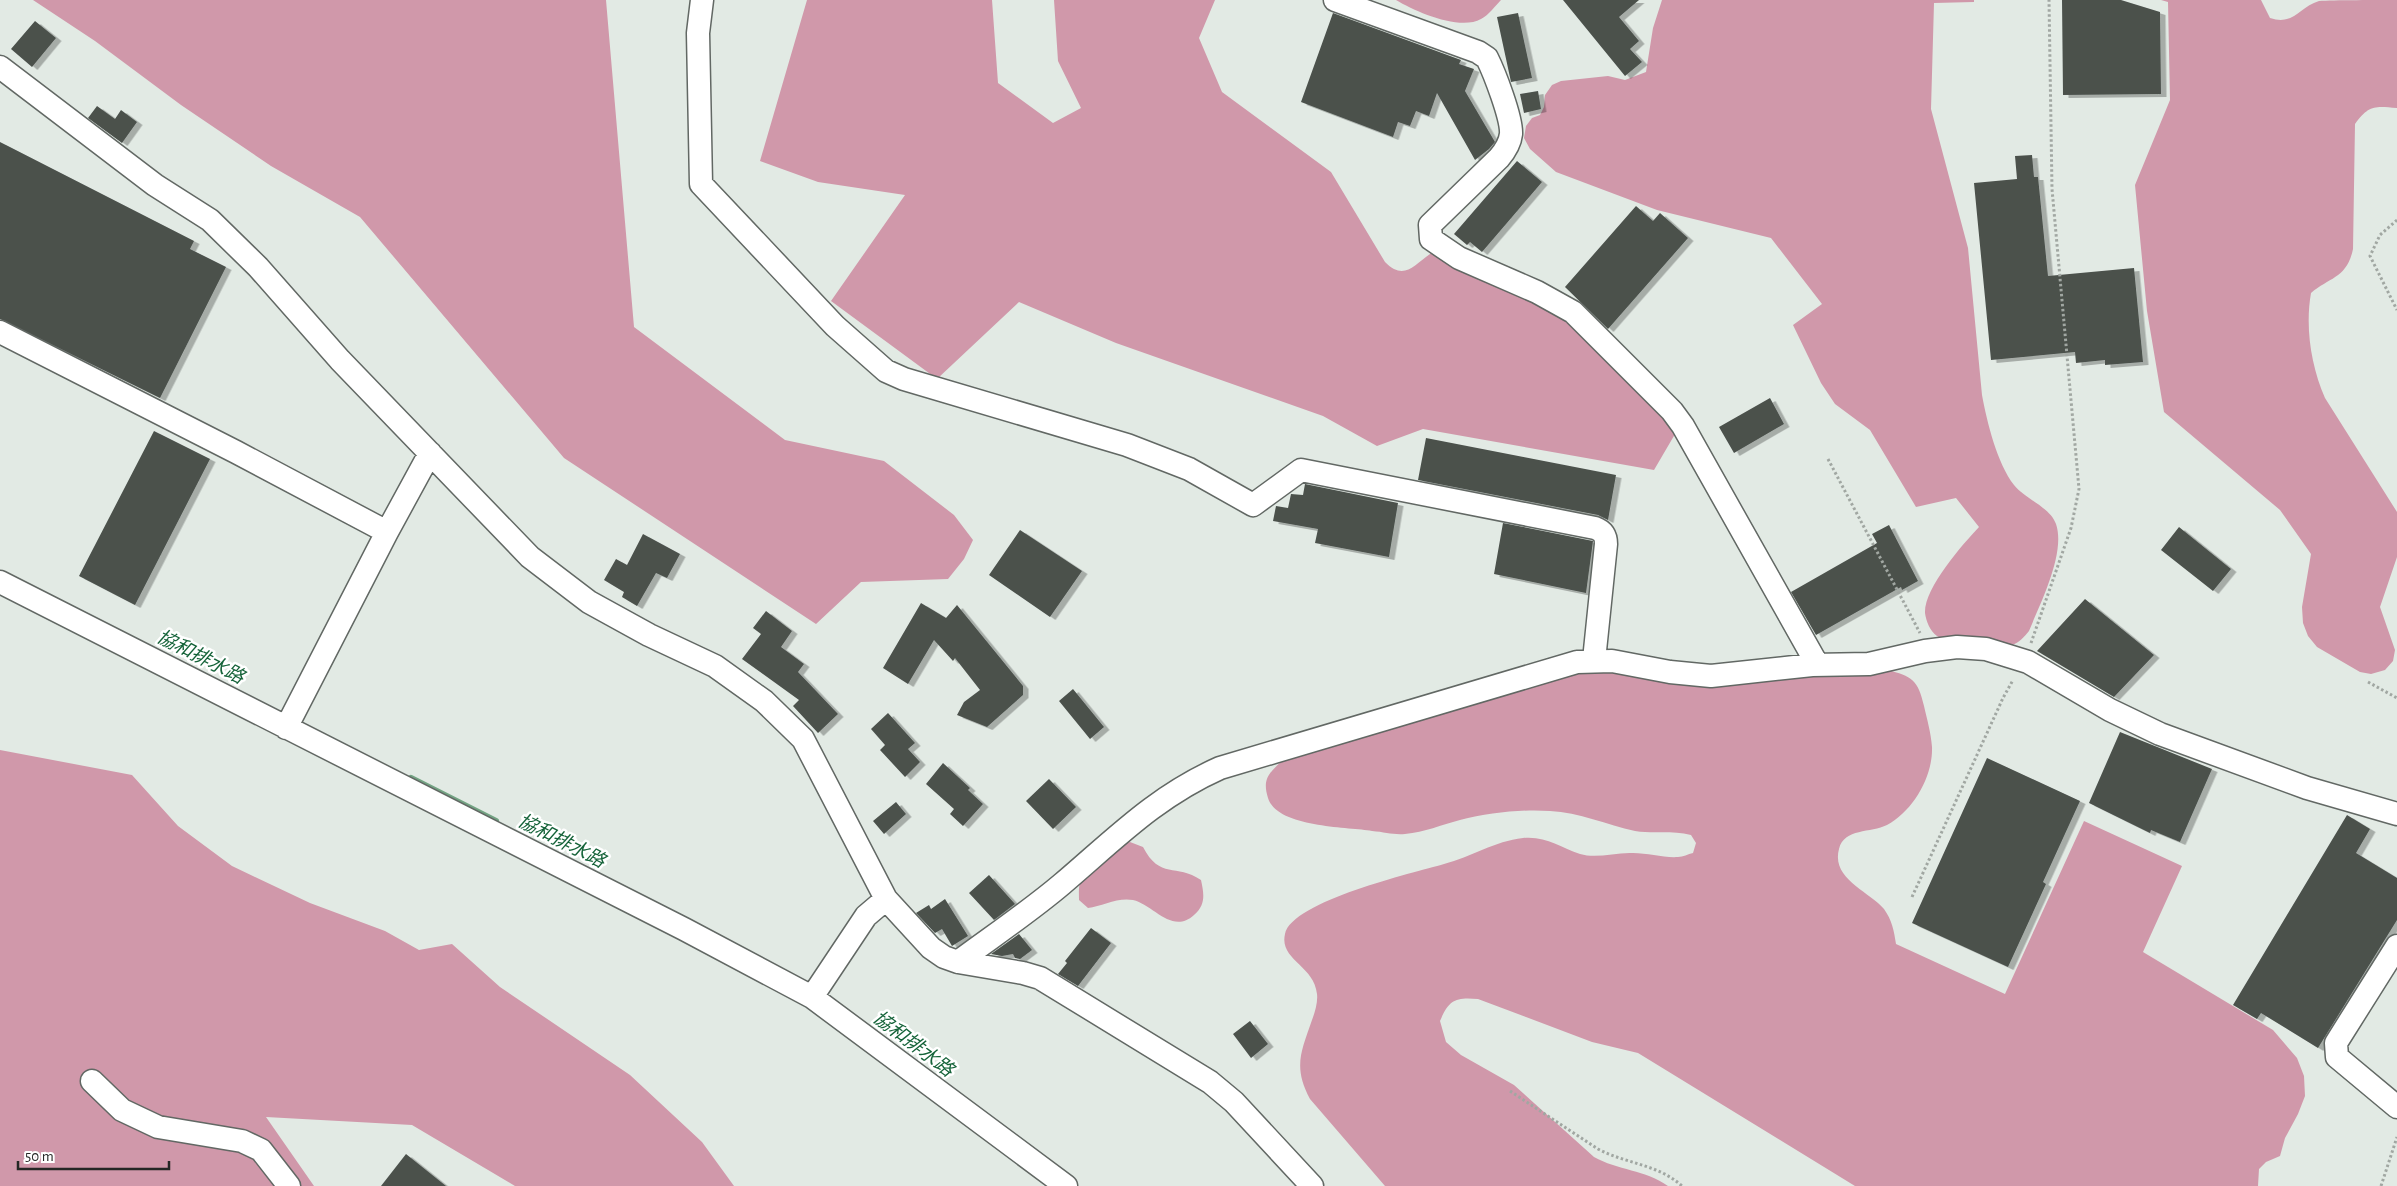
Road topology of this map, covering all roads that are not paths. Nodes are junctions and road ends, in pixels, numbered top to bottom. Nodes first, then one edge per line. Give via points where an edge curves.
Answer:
1 (702, 0) edge
2 (1336, 0) edge
3 (0, 67) edge
4 (0, 332) edge
5 (430, 453) junction
6 (386, 532) junction
7 (0, 582) edge
8 (1594, 660) junction
9 (1817, 664) junction
10 (290, 720) junction
11 (2397, 814) edge
12 (886, 899) junction
13 (2397, 946) edge
14 (958, 962) junction
15 (816, 990) junction
16 (92, 1081) dead end
17 (2397, 1107) edge
18 (289, 1186) edge
19 (1066, 1186) edge
20 (1312, 1186) edge

1 - 8 street via 698,32 701,184 835,326 886,371 1127,445 1189,469 1253,504 1301,470 1602,530 1606,544
2 - 9 street via 1478,52 1486,58 1509,119 1508,147 1430,225 1432,239 1459,258 1537,292 1573,312 1672,411
3 - 5 street via 155,186 210,220 258,267 340,360
4 - 6 street
5 - 6 street
5 - 12 street via 530,557 582,597 649,635 715,666 764,701 803,739
6 - 10 street
7 - 10 street
8 - 9 street via 1691,676
8 - 14 street via 1577,662 1230,765 1195,779 1148,809 1060,886
9 - 11 street via 1869,664 1930,650 1972,647 2024,661 2110,710 2160,734 2307,788
10 - 15 street via 684,929
12 - 14 street via 931,948
12 - 15 street via 866,916
13 - 17 street via 2336,1043 2338,1057
14 - 20 street via 1040,978 1210,1082 1234,1102
15 - 19 street
16 - 18 street via 122,1110 158,1127 242,1141 261,1150

